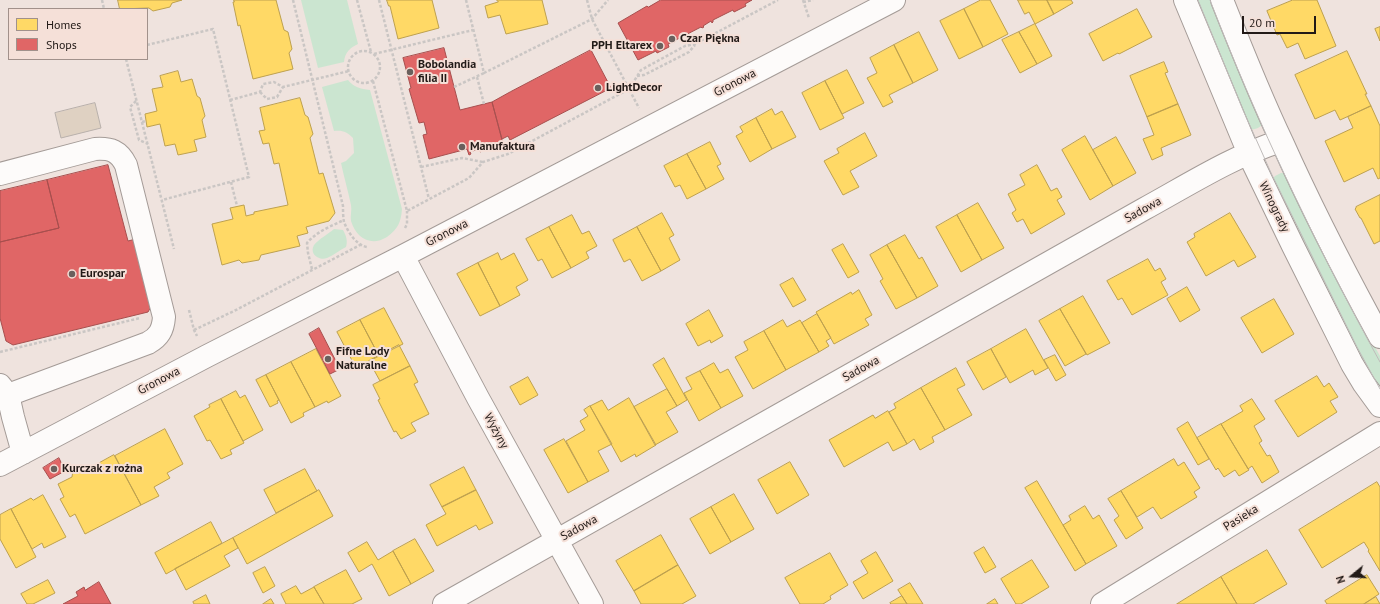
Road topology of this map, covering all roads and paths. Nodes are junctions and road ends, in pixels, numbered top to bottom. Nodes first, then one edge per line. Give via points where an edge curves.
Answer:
1 (293, 0) edge
2 (357, 0) edge
3 (379, 0) edge
4 (466, 0) edge
5 (587, 0) edge
6 (608, 0) edge
7 (778, 0) edge
8 (813, 0) edge
9 (894, 0) edge
10 (1185, 0) edge
11 (1222, 0) edge
12 (803, 2) dead end
13 (873, 5) edge
14 (592, 19) junction
15 (473, 30) junction
16 (695, 44) junction
17 (148, 45) edge
18 (391, 50) junction
19 (372, 54) junction
20 (126, 60) edge
21 (349, 70) junction
22 (484, 73) junction
23 (637, 76) junction
24 (477, 77) junction
25 (313, 80) junction
26 (373, 81) junction
27 (283, 87) junction
28 (454, 87) dead end
29 (629, 89) junction
30 (260, 92) junction
31 (136, 100) junction
32 (230, 100) junction
33 (484, 104) dead end
34 (146, 121) dead end
35 (142, 122) junction
36 (650, 127) junction
37 (1281, 141) junction
38 (148, 144) junction
39 (1249, 154) junction
40 (483, 162) junction
41 (421, 167) junction
42 (0, 174) edge
43 (231, 182) junction
44 (430, 199) junction
45 (162, 200) junction
46 (237, 206) dead end
47 (407, 211) junction
48 (344, 220) junction
49 (404, 230) dead end
50 (360, 245) junction
51 (372, 247) dead end
52 (175, 254) dead end
53 (403, 256) junction
54 (312, 269) junction
55 (162, 307) junction
56 (194, 330) junction
57 (1380, 337) edge
58 (0, 352) edge
59 (207, 356) junction
60 (4, 390) edge
61 (1380, 406) edge
62 (1380, 433) edge
63 (23, 453) junction
64 (0, 465) edge
65 (556, 540) junction
66 (444, 604) edge
67 (592, 604) edge
68 (1102, 604) edge

1 - 25 path
2 - 19 path
3 - 18 path
4 - 15 path
5 - 14 path
6 - 14 path
7 - 16 path
8 - 12 path
9 - 13 street, Gronowa
10 - 39 street, Winogrady
11 - 37 street
13 - 36 street, Gronowa
14 - 22 path
14 - 29 path
15 - 18 path
15 - 22 path
16 - 23 path via 685,46 641,70
16 - 23 path via 689,52 644,75
17 - 32 path via 213,29
18 - 19 path
18 - 41 path
19 - 21 path via 362,51 354,55 349,62
19 - 26 path via 379,61 380,70
20 - 31 path
21 - 25 path
21 - 26 path via 356,81
22 - 24 path
23 - 29 path
24 - 28 path
24 - 33 path
25 - 27 path
25 - 48 path via 343,206
26 - 47 path
27 - 30 path via 274,82 263,84
27 - 30 path via 277,97 268,99
29 - 36 path
29 - 40 path via 508,154
30 - 32 path
31 - 35 path
31 - 38 path via 130,107 139,140
32 - 43 path via 249,177
34 - 35 path
35 - 38 path
36 - 53 street, Gronowa
37 - 39 street, Sadowa
37 - 57 street via 1324,231
38 - 45 path
39 - 61 street, Winogrady via 1352,364
39 - 65 street, Sadowa via 1144,209
40 - 41 path via 462,158
40 - 44 path via 469,178
41 - 44 path
42 - 55 street via 95,149 115,151 126,165
43 - 45 path
43 - 46 path
44 - 47 path
45 - 52 path
47 - 49 path via 407,224
48 - 50 path
48 - 54 path via 312,238 307,244
50 - 51 path
50 - 54 path
53 - 59 street, Gronowa
53 - 65 street, Wyżyny
54 - 56 path
55 - 56 path via 186,300
55 - 58 path via 151,315
55 - 60 street via 162,331 148,343
56 - 59 path
59 - 63 street, Gronowa
60 - 63 street
62 - 68 street, Pasieka
63 - 64 street, Gronowa
65 - 66 street, Sadowa
65 - 67 street, Wyżyny

